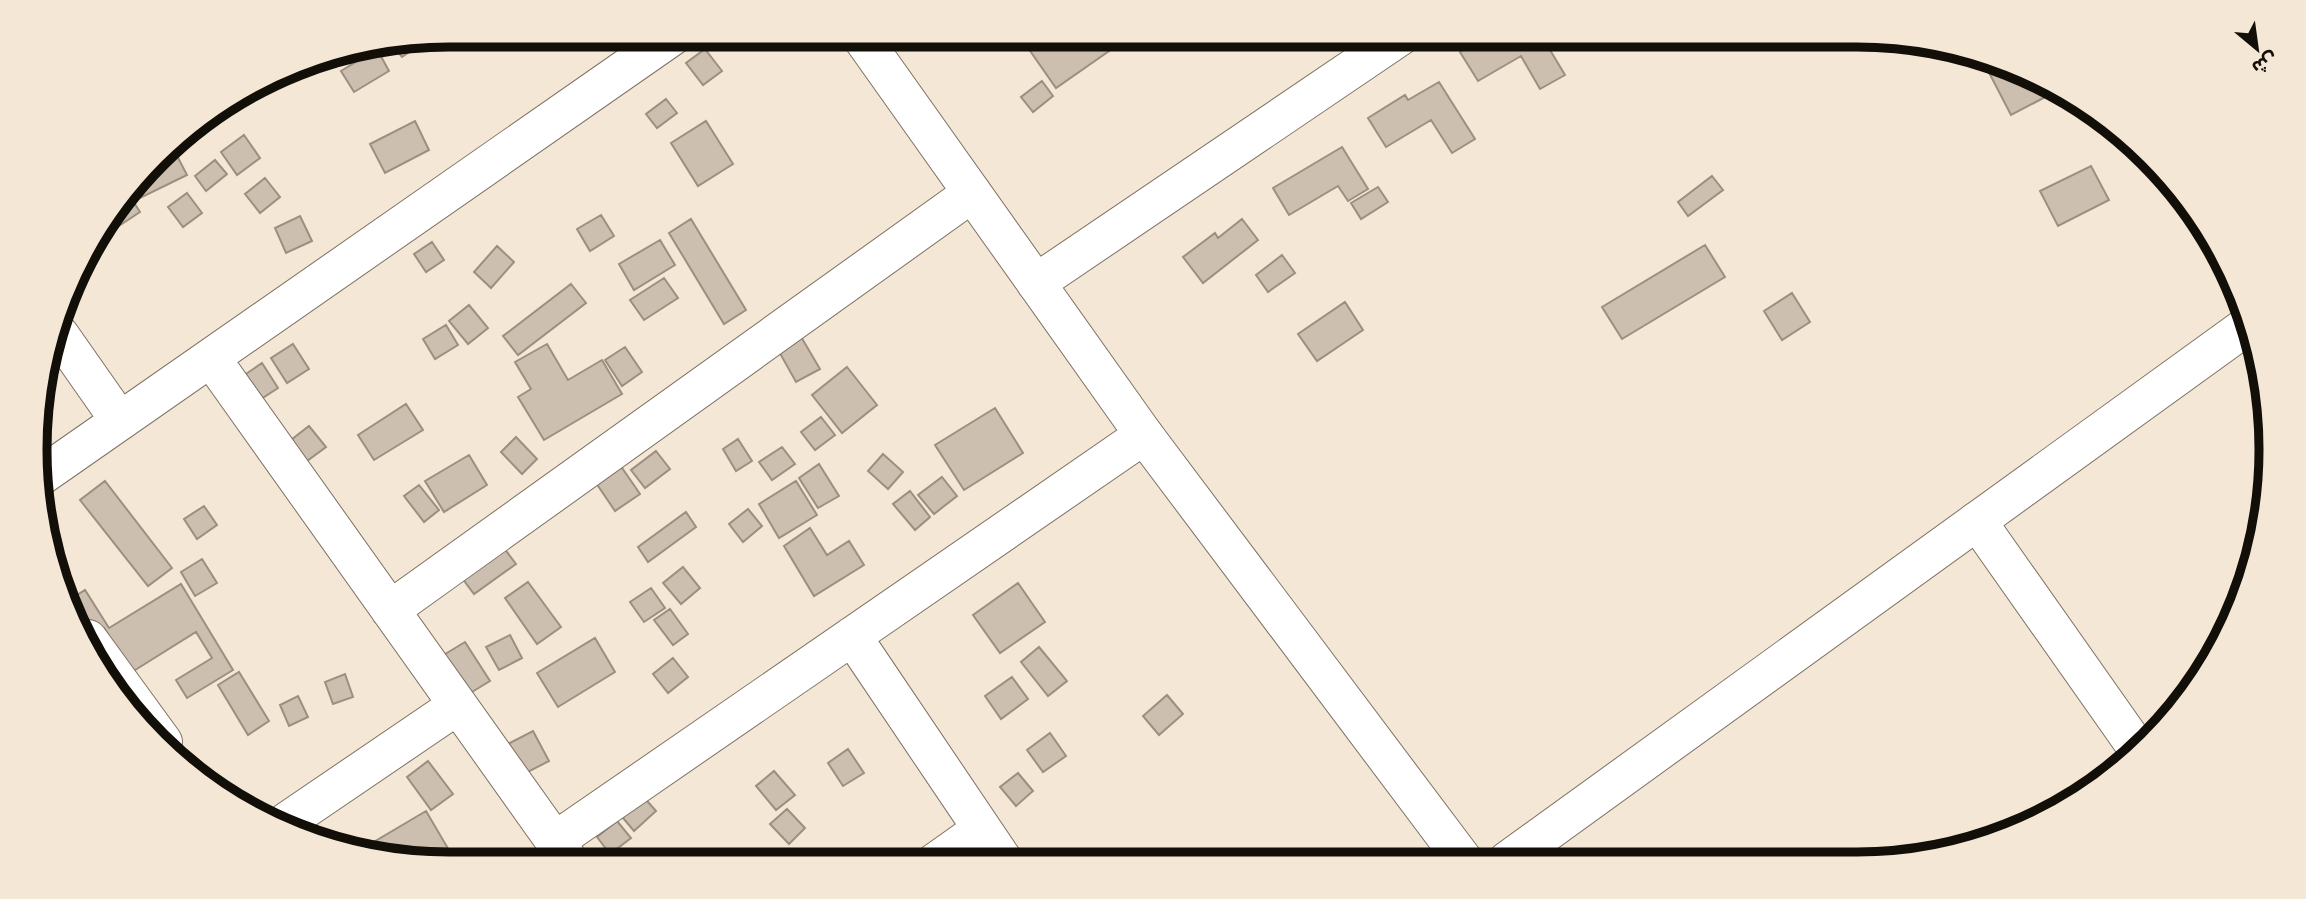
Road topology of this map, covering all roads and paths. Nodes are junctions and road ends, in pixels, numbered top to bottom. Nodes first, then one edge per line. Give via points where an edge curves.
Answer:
1 (657, 47) edge
2 (869, 47) edge
3 (1372, 47) edge
4 (972, 193) junction
5 (1036, 283) junction
6 (2241, 331) edge
7 (63, 339) edge
8 (211, 358) junction
9 (120, 421) junction
10 (1144, 435) junction
11 (48, 471) edge
12 (1977, 521) junction
13 (390, 610) junction
14 (852, 636) junction
15 (458, 705) junction
16 (2133, 742) edge
17 (291, 819) edge
18 (982, 829) junction
19 (563, 852) edge
20 (950, 852) edge
21 (998, 852) edge
22 (1457, 852) edge
23 (1519, 852) edge

1 - 8 street
2 - 4 street
3 - 5 street
4 - 5 street
4 - 13 street
5 - 10 street
6 - 12 street
7 - 9 street
8 - 9 street
8 - 13 street
9 - 11 street
10 - 14 street
10 - 22 street
12 - 16 street
12 - 23 street
13 - 15 street
14 - 18 street
14 - 19 street
15 - 17 street
15 - 19 street
18 - 20 street
18 - 21 street

